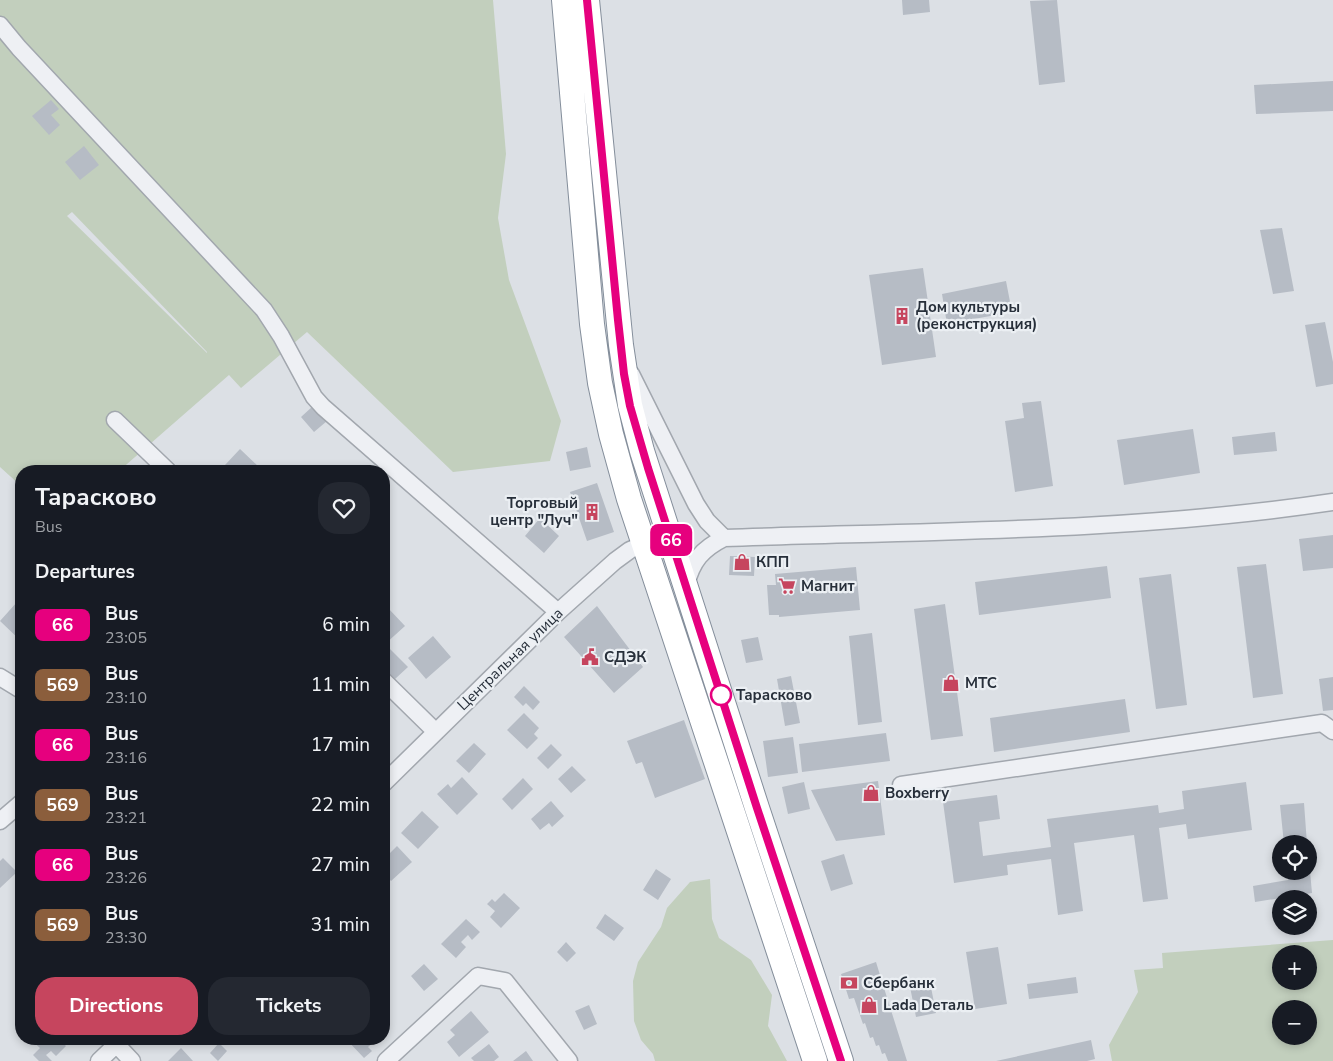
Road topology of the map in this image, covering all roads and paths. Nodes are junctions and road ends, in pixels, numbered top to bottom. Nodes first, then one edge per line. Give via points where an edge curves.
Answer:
1 (564, 0) edge
2 (588, 0) edge
3 (0, 25) edge
4 (621, 345) junction
5 (115, 420) dead end
6 (162, 465) edge
7 (389, 465) edge
8 (390, 465) edge
9 (1333, 502) edge
10 (724, 538) junction
11 (644, 544) junction
12 (686, 585) junction
13 (558, 612) junction
14 (0, 677) edge
15 (15, 686) edge
16 (390, 687) edge
17 (1333, 731) edge
18 (436, 732) junction
19 (390, 777) edge
20 (900, 785) dead end
21 (15, 807) edge
22 (0, 821) edge
23 (115, 1045) edge
24 (122, 1045) edge
25 (99, 1061) edge
26 (132, 1061) edge
27 (386, 1061) edge
28 (569, 1061) edge
29 (815, 1061) edge
30 (841, 1061) edge

1 - 11 highway via 600,383 611,434
2 - 4 highway
3 - 7 street via 264,310 314,397
4 - 10 street via 634,380 696,504
4 - 12 highway via 630,406 642,451
5 - 6 street
8 - 13 street
9 - 10 street via 1283,510 1111,525
10 - 12 street via 697,558
11 - 13 street, Центральная улица via 614,561
11 - 29 highway
12 - 30 highway
13 - 18 street, Центральная улица
14 - 15 street
16 - 18 street
17 - 20 street via 1322,723
18 - 19 street, Центральная улица
21 - 22 street
23 - 25 street
24 - 26 street
27 - 28 street via 478,976 505,981

